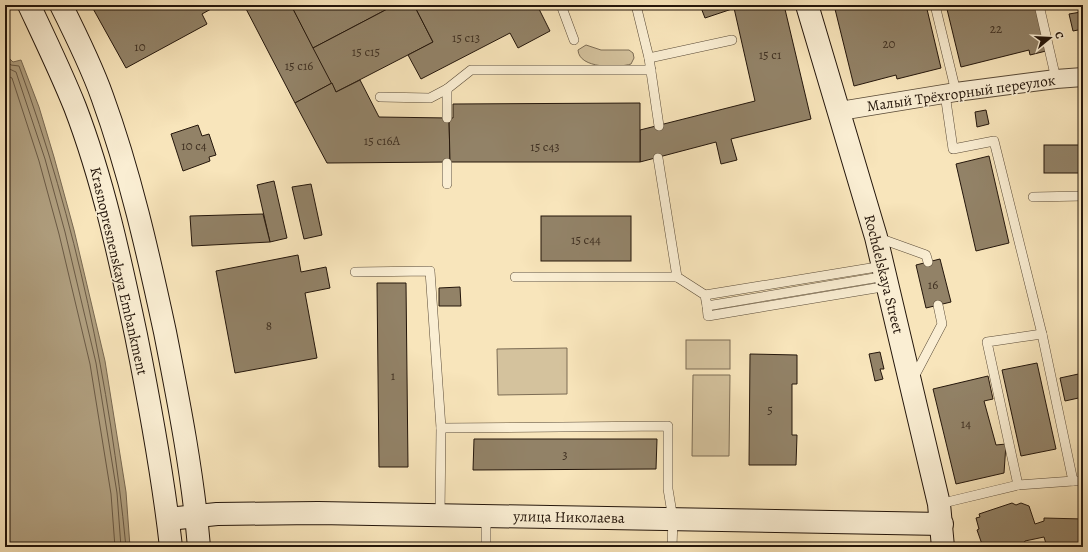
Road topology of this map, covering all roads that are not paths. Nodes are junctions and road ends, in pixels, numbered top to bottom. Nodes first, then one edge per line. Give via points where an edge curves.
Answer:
1 (29, 5) edge
2 (61, 5) edge
3 (562, 5) edge
4 (636, 5) edge
5 (807, 5) edge
6 (935, 5) edge
7 (1039, 5) edge
8 (574, 40) dead end
9 (732, 40) dead end
10 (649, 58) junction
11 (651, 70) junction
12 (1083, 77) edge
13 (1056, 78) junction
14 (447, 89) junction
15 (951, 93) junction
16 (380, 97) dead end
17 (840, 112) junction
18 (447, 118) dead end
19 (659, 126) dead end
20 (658, 158) dead end
21 (447, 162) dead end
22 (447, 184) dead end
23 (1083, 196) edge
24 (1033, 197) dead end
25 (876, 237) junction
26 (928, 262) dead end
27 (355, 272) dead end
28 (886, 276) junction
29 (515, 277) dead end
30 (678, 277) junction
31 (705, 295) junction
32 (938, 305) dead end
33 (1042, 334) junction
34 (911, 382) junction
35 (440, 428) junction
36 (1073, 481) junction
37 (1083, 482) edge
38 (1018, 485) junction
39 (941, 514) junction
40 (196, 516) junction
41 (440, 516) junction
42 (486, 516) junction
43 (168, 519) junction
44 (673, 519) junction
45 (171, 547) edge
46 (199, 547) edge
47 (486, 547) edge
48 (672, 547) edge
49 (943, 547) edge

1 - 43 street, Krasnopresnenskaya Embankment via 75,108 121,264 148,394
2 - 40 street, Krasnopresnenskaya Embankment via 102,95 122,156 149,256 176,389
3 - 8 lane
4 - 10 lane
5 - 17 street, Rochdelskaya Street
6 - 15 lane
7 - 13 lane
9 - 10 lane
10 - 11 lane
11 - 14 lane via 472,70
11 - 19 lane
12 - 13 street, Малый Трёхгорный переулок
13 - 15 street, Малый Трёхгорный переулок
14 - 16 lane via 430,98
14 - 18 lane
15 - 17 street, Малый Трёхгорный переулок
15 - 33 lane via 953,149 994,141
17 - 25 street, Rochdelskaya Street
20 - 30 lane
21 - 22 lane
23 - 24 lane
25 - 26 lane via 926,255
25 - 28 street, Rochdelskaya Street
27 - 35 lane via 430,271
28 - 31 lane
28 - 31 lane via 706,306
28 - 34 street, Rochdelskaya Street
29 - 30 lane
30 - 31 lane
32 - 34 lane via 942,324
33 - 36 lane
33 - 38 lane via 987,342
34 - 39 street, Rochdelskaya Street
35 - 41 lane
35 - 44 lane via 668,426 668,489
36 - 37 lane
36 - 38 lane
38 - 39 lane
39 - 44 street, улица Николаева
39 - 49 street, Rochdelskaya Street
40 - 41 street, улица Николаева via 318,512
40 - 43 street, улица Николаева
40 - 46 street, Krasnopresnenskaya Embankment
41 - 42 street, улица Николаева
42 - 44 street, улица Николаева
42 - 47 lane
43 - 45 street, Krasnopresnenskaya Embankment
44 - 48 lane

